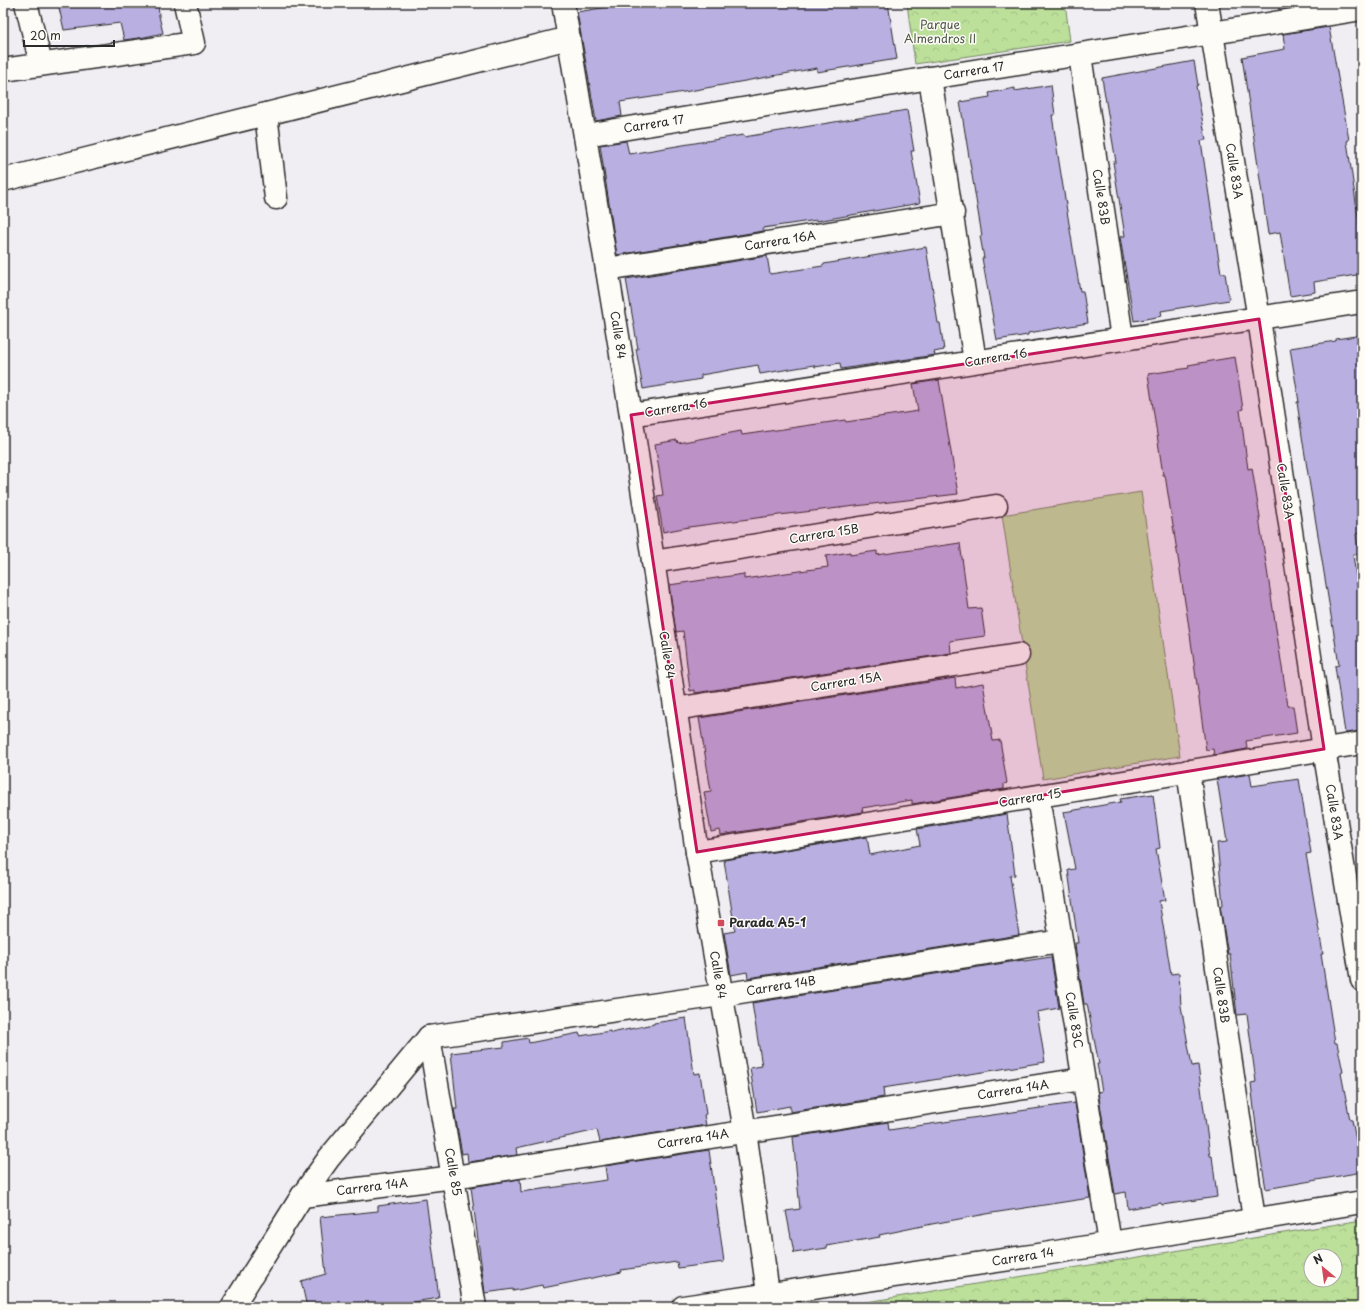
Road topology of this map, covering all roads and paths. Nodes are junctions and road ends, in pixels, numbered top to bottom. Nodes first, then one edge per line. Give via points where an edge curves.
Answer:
1 (26, 3) edge
2 (185, 3) edge
3 (564, 3) edge
4 (1207, 3) edge
5 (1362, 9) edge
6 (1212, 33) junction
7 (569, 38) junction
8 (1080, 55) junction
9 (41, 64) junction
10 (3, 70) edge
11 (930, 78) junction
12 (266, 114) junction
13 (586, 135) junction
14 (3, 180) edge
15 (276, 198) dead end
16 (953, 213) junction
17 (608, 269) junction
18 (1362, 302) edge
19 (1259, 318) junction
20 (1122, 338) junction
21 (975, 361) junction
22 (631, 415) junction
23 (996, 506) dead end
24 (652, 562) junction
25 (1018, 655) dead end
26 (675, 709) junction
27 (1362, 743) edge
28 (1324, 749) junction
29 (1188, 771) junction
30 (1038, 797) junction
31 (697, 852) junction
32 (1061, 941) junction
33 (1362, 980) edge
34 (721, 995) junction
35 (429, 1037) junction
36 (1083, 1079) junction
37 (745, 1131) junction
38 (454, 1177) junction
39 (302, 1196) junction
40 (1362, 1202) edge
41 (1254, 1219) junction
42 (1110, 1243) junction
43 (769, 1301) edge
44 (232, 1307) edge
45 (475, 1307) edge
46 (683, 1307) edge

1 - 9 street
2 - 9 street via 194,43
3 - 7 street, Calle 84
4 - 6 street, Calle 83A
5 - 6 street, Carrera 17
6 - 8 street, Carrera 17
6 - 19 street, Calle 83A
7 - 12 street
7 - 13 street, Calle 84
8 - 11 street, Carrera 17
8 - 20 street, Calle 83B
9 - 10 street
11 - 13 street, Carrera 17
11 - 16 street
12 - 14 street
12 - 15 street
13 - 17 street, Calle 84
16 - 17 street, Carrera 16A
16 - 21 street
17 - 22 street, Calle 84
18 - 19 street, Carrera 16
19 - 20 street, Carrera 16
19 - 28 street, Calle 83A
20 - 21 street, Carrera 16
21 - 22 street, Carrera 16
22 - 24 street, Calle 84
23 - 24 street, Carrera 15B
24 - 26 street, Calle 84
25 - 26 street, Carrera 15A
26 - 31 street, Calle 84
27 - 28 street, Carrera 15
28 - 29 street, Carrera 15
28 - 33 street, Calle 83A
29 - 30 street, Carrera 15
29 - 41 street, Calle 83B
30 - 31 street, Carrera 15
30 - 32 street, Calle 83C
31 - 34 street, Calle 84
32 - 34 street, Carrera 14B
32 - 36 street, Calle 83C
34 - 35 street, Carrera 14B
34 - 37 street, Calle 84
35 - 38 street, Calle 85
35 - 39 street via 329,1158
36 - 37 street, Carrera 14A
36 - 42 street, Calle 83C
37 - 38 street, Carrera 14A
37 - 43 street, Calle 84
38 - 39 street, Carrera 14A
38 - 45 street, Calle 85
39 - 44 street
40 - 41 street, Carrera 14
41 - 42 street, Carrera 14
42 - 43 street, Carrera 14
43 - 46 street, Carrera 14

